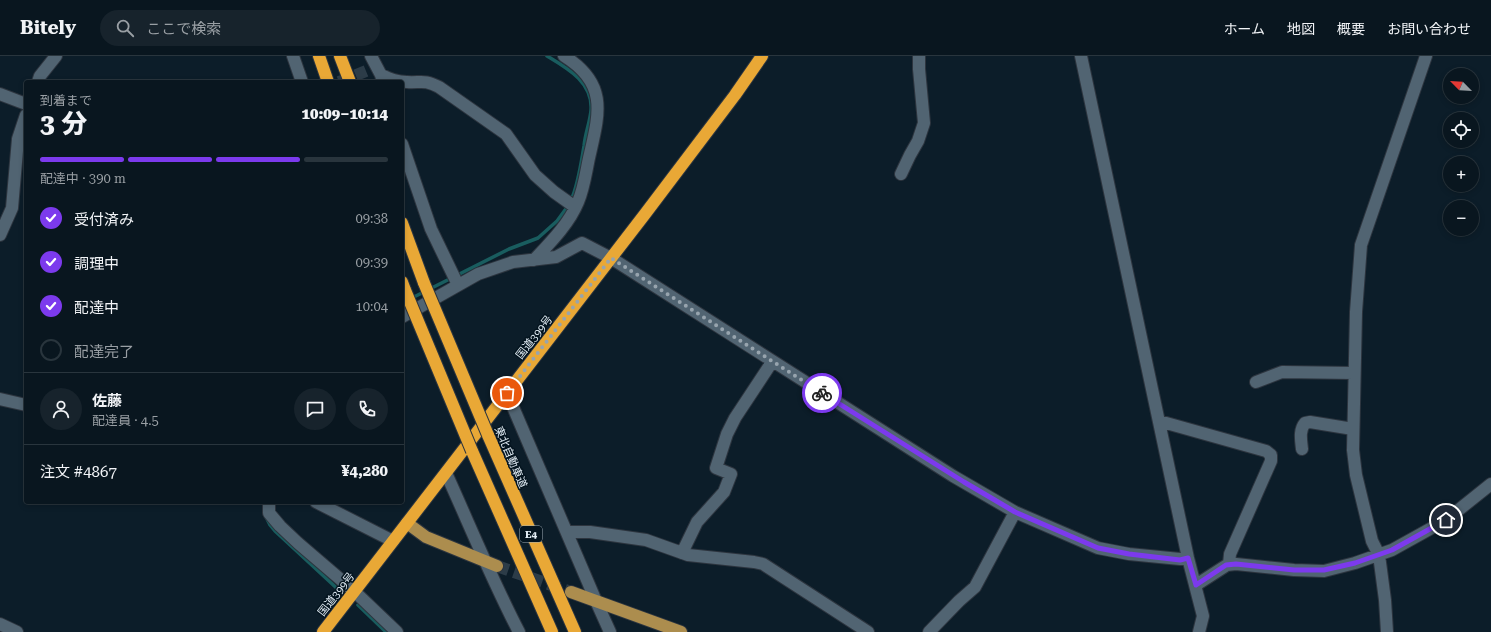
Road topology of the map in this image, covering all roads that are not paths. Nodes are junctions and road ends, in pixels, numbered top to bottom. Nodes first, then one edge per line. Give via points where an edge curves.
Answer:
1 (56, 56) edge
2 (293, 56) edge
3 (319, 56) edge
4 (340, 56) edge
5 (564, 56) edge
6 (762, 56) edge
7 (919, 56) edge
8 (1081, 56) edge
9 (1426, 56) edge
10 (376, 70) edge
11 (39, 80) edge
12 (301, 80) edge
13 (327, 80) edge
14 (349, 80) edge
15 (392, 80) edge
16 (404, 82) edge
17 (0, 94) edge
18 (24, 103) edge
19 (24, 121) edge
20 (404, 150) edge
21 (901, 174) dead end
22 (571, 204) junction
23 (404, 228) edge
24 (0, 235) edge
25 (611, 258) junction
26 (534, 260) junction
27 (455, 279) junction
28 (404, 288) edge
29 (404, 316) edge
30 (772, 362) junction
31 (1354, 373) junction
32 (1256, 382) dead end
33 (507, 393) junction
34 (0, 399) edge
35 (24, 405) edge
36 (1159, 421) junction
37 (1353, 429) junction
38 (1302, 449) dead end
39 (446, 473) junction
40 (1491, 484) edge
41 (269, 504) edge
42 (320, 504) edge
43 (1015, 512) junction
44 (407, 523) junction
45 (567, 532) junction
46 (393, 541) junction
47 (682, 553) junction
48 (1379, 555) junction
49 (1188, 558) junction
50 (492, 564) junction
51 (1229, 564) junction
52 (1196, 585) junction
53 (354, 591) junction
54 (571, 592) tunnel mouth
55 (596, 601) junction
56 (0, 624) edge
57 (17, 632) edge
58 (323, 632) edge
59 (397, 632) edge
60 (519, 632) edge
61 (552, 632) edge
62 (575, 632) edge
63 (610, 632) edge
64 (681, 632) edge
65 (868, 632) edge
66 (929, 632) edge
67 (1198, 632) edge
68 (1387, 632) edge

1 - 11 street
2 - 12 street
3 - 13 highway
4 - 14 highway
5 - 22 street via 586,73 597,96 598,113 581,191
6 - 25 highway, 国道399号
7 - 21 street via 924,124
8 - 36 street
9 - 31 street via 1361,245
10 - 15 street
16 - 22 street via 430,82 506,134 535,175
17 - 18 street
19 - 24 street via 18,139 12,208
20 - 27 street via 431,229
22 - 26 street via 555,238
23 - 62 highway, 東北自動車道 / E4, bridge via 424,283 488,435
25 - 26 street via 582,243 556,257
25 - 30 street
25 - 33 highway, 国道399号
26 - 27 street via 513,262
27 - 29 street
28 - 61 highway, E4, bridge
30 - 43 street
30 - 47 street via 727,434 716,468 731,474 724,492 697,522
31 - 32 street via 1282,372
31 - 37 street
33 - 39 highway, 国道399号
33 - 45 street
34 - 35 street
36 - 49 street
36 - 51 street via 1266,451 1271,455 1271,461 1230,554
37 - 38 street via 1305,423 1301,433
37 - 48 street via 1356,475 1372,542
39 - 44 highway, 国道399号
39 - 50 street via 473,536
40 - 48 street via 1446,520
41 - 53 street via 270,513 280,526
42 - 46 street
43 - 49 street via 1098,548 1180,560
43 - 66 street via 975,587
44 - 46 highway, 国道399号
44 - 50 main road via 426,537
45 - 47 street via 590,532 646,540
45 - 55 street
46 - 53 highway, 国道399号
47 - 65 street via 764,564
48 - 51 street via 1324,570
48 - 68 street
49 - 52 street
50 - 60 street via 496,588
51 - 52 street
52 - 67 street via 1203,616
53 - 58 highway, 国道399号
53 - 59 street
54 - 55 main road
55 - 63 street
55 - 64 main road
56 - 57 street

